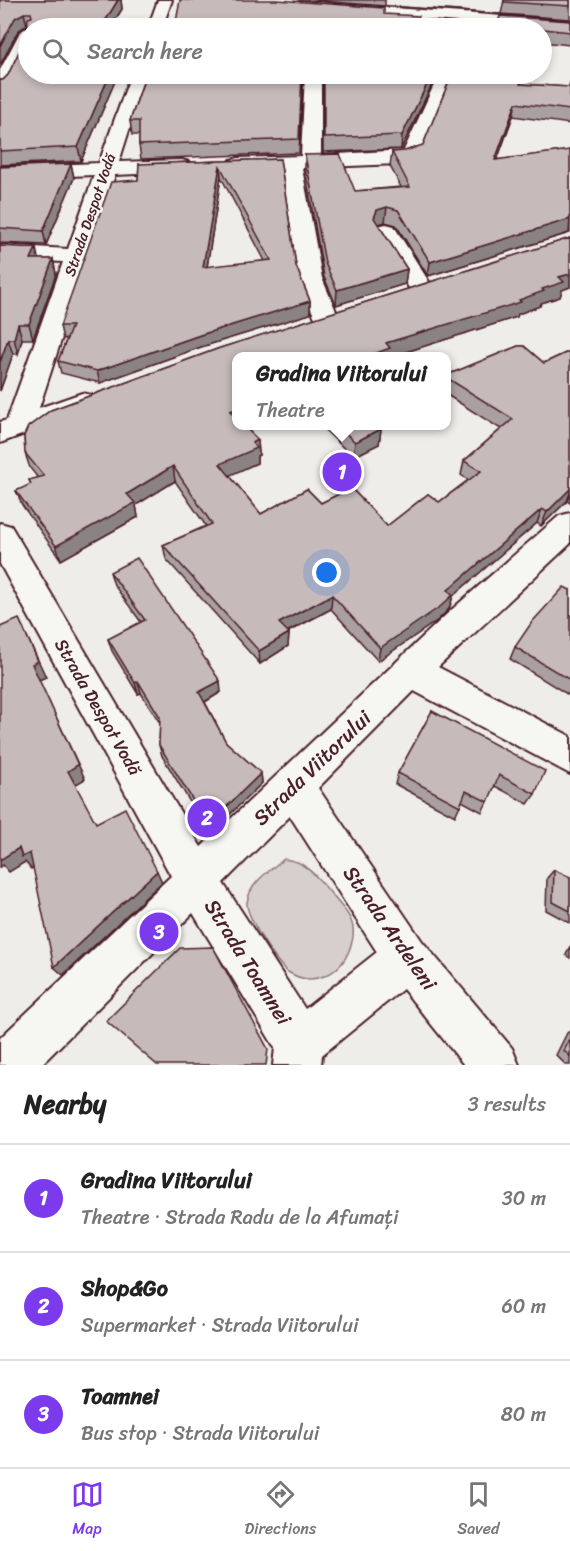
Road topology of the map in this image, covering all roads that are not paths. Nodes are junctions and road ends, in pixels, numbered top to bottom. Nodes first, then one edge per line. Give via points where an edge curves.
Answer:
1 (165, 0) edge
2 (412, 0) edge
3 (317, 7) edge
4 (570, 11) edge
5 (159, 18) edge
6 (420, 18) edge
7 (552, 25) edge
8 (570, 26) edge
9 (18, 52) edge
10 (135, 84) edge
11 (313, 84) edge
12 (443, 84) edge
13 (0, 87) edge
14 (301, 162) junction
15 (221, 165) edge
16 (198, 166) edge
17 (105, 169) junction
18 (0, 173) edge
19 (386, 231) dead end
20 (0, 252) edge
21 (76, 256) junction
22 (422, 288) edge
23 (327, 318) edge
24 (110, 392) edge
25 (10, 429) edge
26 (570, 525) edge
27 (0, 535) edge
28 (411, 671) junction
29 (570, 756) edge
30 (294, 786) junction
31 (197, 880) junction
32 (406, 957) junction
33 (298, 1054) edge
34 (7, 1065) edge
35 (495, 1065) edge

1 - 5 street
2 - 4 main road
3 - 6 main road
7 - 8 main road
9 - 13 street
10 - 17 street, Strada Despot Vodă
11 - 14 street
12 - 14 street via 412,154
14 - 15 street
14 - 23 street via 310,278
16 - 17 street
17 - 18 street
17 - 21 street, Strada Despot Vodă
19 - 22 street
20 - 21 street
21 - 25 street, Strada Despot Vodă
24 - 25 street
26 - 28 street, Strada Viitorului via 489,595
27 - 31 street, Strada Despot Vodă
28 - 29 street
28 - 30 street, Strada Viitorului
30 - 31 street, Strada Viitorului
30 - 32 street, Strada Ardeleni
31 - 33 street, Strada Toamnei
31 - 34 street, Strada Viitorului
32 - 33 street, Strada Toamnei
32 - 35 street, Strada Ardeleni

